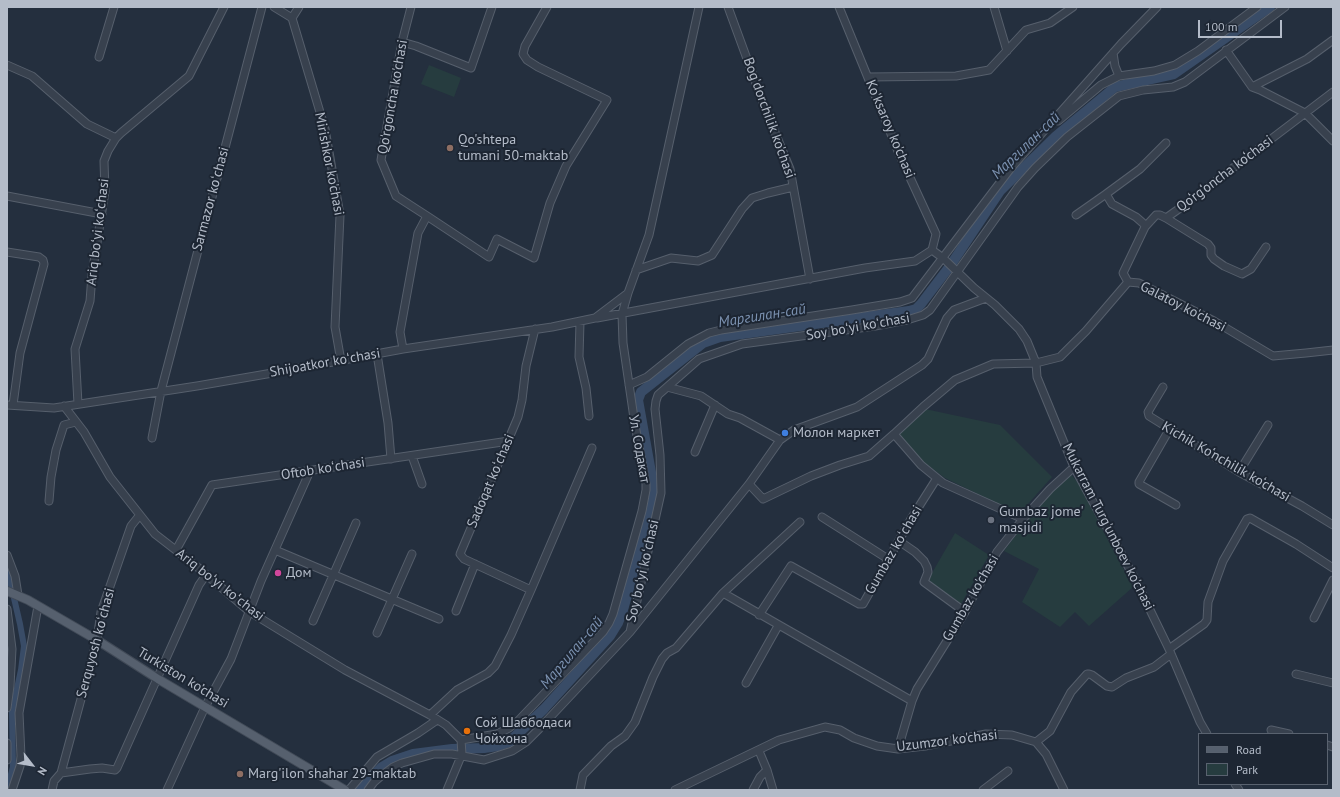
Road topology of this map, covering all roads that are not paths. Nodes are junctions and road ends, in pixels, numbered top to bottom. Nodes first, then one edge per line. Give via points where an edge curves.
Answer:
1 (114, 7) edge
2 (224, 7) edge
3 (262, 7) edge
4 (274, 7) edge
5 (299, 7) edge
6 (411, 7) edge
7 (492, 7) edge
8 (547, 7) edge
9 (699, 7) edge
10 (728, 7) edge
11 (840, 7) edge
12 (994, 7) edge
13 (1073, 7) edge
14 (1157, 7) edge
15 (1257, 7) edge
16 (1285, 7) edge
17 (292, 18) junction
18 (1333, 40) edge
19 (402, 42) junction
20 (1226, 50) junction
21 (1007, 51) junction
22 (1113, 53) junction
23 (99, 57) dead end
24 (7, 65) edge
25 (1119, 76) junction
26 (868, 77) junction
27 (1252, 87) junction
28 (1333, 92) edge
29 (1305, 113) junction
30 (116, 138) junction
31 (1036, 141) junction
32 (1333, 141) edge
33 (1166, 144) dead end
34 (793, 187) junction
35 (1106, 194) junction
36 (7, 196) edge
37 (102, 214) junction
38 (1076, 215) dead end
39 (427, 216) junction
40 (1166, 218) junction
41 (1146, 227) junction
42 (1266, 247) dead end
43 (932, 250) junction
44 (7, 252) edge
45 (943, 258) junction
46 (636, 270) junction
47 (957, 272) junction
48 (810, 279) junction
49 (1128, 282) junction
50 (629, 290) junction
51 (986, 298) junction
52 (622, 314) junction
53 (595, 318) junction
54 (580, 322) junction
55 (534, 329) junction
56 (403, 349) junction
57 (1333, 350) edge
58 (377, 354) junction
59 (341, 361) junction
60 (1036, 363) junction
61 (629, 385) junction
62 (1163, 387) dead end
63 (667, 388) junction
64 (160, 391) junction
65 (78, 404) junction
66 (10, 405) edge
67 (715, 405) junction
68 (64, 406) junction
69 (589, 416) dead end
70 (76, 422) junction
71 (1268, 426) dead end
72 (1169, 430) junction
73 (894, 434) junction
74 (152, 438) dead end
75 (780, 440) junction
76 (509, 441) junction
77 (592, 448) dead end
78 (695, 452) dead end
79 (412, 456) junction
80 (392, 459) junction
81 (1074, 466) junction
82 (310, 471) junction
83 (1239, 472) junction
84 (937, 478) junction
85 (422, 484) dead end
86 (749, 484) junction
87 (49, 501) dead end
88 (1176, 505) dead end
89 (139, 516) junction
90 (822, 517) dead end
91 (1023, 519) junction
92 (800, 522) dead end
93 (356, 523) dead end
94 (1333, 524) edge
95 (899, 541) junction
96 (176, 550) junction
97 (275, 550) junction
98 (412, 554) dead end
99 (7, 555) edge
100 (888, 559) junction
101 (475, 564) junction
102 (1333, 568) edge
103 (206, 575) junction
104 (334, 575) junction
105 (1333, 580) edge
106 (531, 590) junction
107 (7, 591) edge
108 (723, 593) junction
109 (18, 595) junction
110 (392, 599) junction
111 (38, 606) junction
112 (7, 609) edge
113 (456, 611) dead end
114 (250, 612) junction
115 (965, 612) junction
116 (759, 615) junction
117 (1314, 618) dead end
118 (439, 619) dead end
119 (313, 621) dead end
120 (778, 626) junction
121 (630, 632) junction
122 (377, 633) dead end
123 (97, 640) junction
124 (1170, 651) junction
125 (1296, 674) dead end
126 (158, 678) junction
127 (746, 683) dead end
128 (1333, 683) edge
129 (8, 686) edge
130 (912, 701) junction
131 (205, 706) junction
132 (7, 708) edge
133 (430, 715) junction
134 (437, 720) junction
135 (1271, 730) dead end
136 (1206, 733) edge
137 (1284, 733) edge
138 (461, 741) junction
139 (1036, 742) junction
140 (7, 743) edge
141 (898, 749) junction
142 (759, 751) junction
143 (462, 755) junction
144 (7, 760) edge
145 (768, 770) junction
146 (1008, 771) dead end
147 (61, 773) junction
148 (678, 789) edge
149 (12, 790) edge
150 (52, 790) edge
151 (167, 790) edge
152 (345, 790) edge
153 (349, 790) edge
154 (368, 790) edge
155 (447, 790) edge
156 (580, 790) edge
157 (753, 790) edge
158 (773, 790) edge
159 (983, 790) edge
160 (1064, 790) edge

1 - 23 street
2 - 30 street, Ariq boʻyi koʻchasi via 189,76
3 - 64 street, Sarmazor koʻchasi
4 - 17 street
5 - 17 street
6 - 19 street, Qo'rgoncha ko'chasi
7 - 19 street via 471,68
8 - 39 street, Qo'rgoncha ko'chasi via 523,54 527,60 607,100 566,166 550,203 534,258 497,240 489,257
9 - 46 street, Ул. Содакат via 649,235
10 - 34 street, Bog'dorchilik ko'chasi via 790,169
11 - 26 street, Ko'ksaroy ko'chasi
12 - 21 street
13 - 21 street via 1050,23 1026,30
14 - 22 street
15 - 25 street via 1175,65
16 - 20 street, Soy boʻyi koʻchasi
17 - 59 street, Mirishkor ko'chasi via 325,129 340,215 335,327
18 - 27 street via 1307,59
19 - 39 street, Qo'rgoncha ko'chasi via 381,160 396,196
20 - 27 street
20 - 47 street, Soy boʻyi koʻchasi via 1185,82 1173,87 1120,96 1067,137 1018,187
21 - 26 street via 990,70 956,76
22 - 25 street
22 - 31 street
24 - 30 street via 32,76 87,124
25 - 31 street via 1101,85
26 - 43 street, Ko'ksaroy ko'chasi via 900,156 936,234
27 - 29 street
28 - 29 street, Qo‘rg‘oncha ko‘chasi
29 - 32 street
29 - 40 street, Qo‘rg‘oncha ko‘chasi
30 - 37 street, Ariq boʻyi koʻchasi via 104,161 105,191
31 - 45 street via 1011,168
33 - 35 street via 1140,170
34 - 46 street via 752,198 712,255 698,261 671,258
34 - 48 street, Bog'dorchilik ko'chasi
35 - 38 street
35 - 41 street via 1112,204
36 - 37 street
37 - 65 street, Ariq boʻyi koʻchasi via 90,301 75,350
39 - 56 street via 416,241 400,332
40 - 41 street, Qo‘rg‘oncha ko‘chasi via 1156,215
40 - 42 street via 1208,244 1214,259 1242,274 1251,269
41 - 49 street via 1123,273
43 - 45 street, Mukarram Turg'unboev ko'chasi
43 - 48 street via 915,261
44 - 66 street via 39,257 44,264 20,353
45 - 47 street, Mukarram Turg'unboev ko'chasi
45 - 61 street via 915,296 907,300 708,333 688,344 647,377
46 - 50 street, Ул. Содакат
47 - 51 street, Mukarram Turg'unboev ko'chasi
47 - 63 street, Soy boʻyi koʻchasi via 930,310 923,315 875,326 742,344 700,359
48 - 52 street
49 - 57 street, Galatoy ko'chasi via 1139,282 1214,320 1273,356
49 - 60 street, Galatoy ko'chasi via 1060,357
50 - 52 street, Ул. Содакат
50 - 53 street, Shijoatkor koʻchasi
51 - 60 street, Mukarram Turg'unboev ko'chasi via 1019,329
51 - 75 street, Soy boʻyi koʻchasi via 954,310 947,318 928,359 922,366 857,407 794,430
52 - 53 street
52 - 61 street, Ул. Содакат
53 - 54 street, Shijoatkor koʻchasi
54 - 55 street, Shijoatkor koʻchasi
54 - 69 street via 579,357
55 - 56 street, Shijoatkor koʻchasi
55 - 76 street, Sadoqat koʻchasi via 522,400
56 - 58 street, Shijoatkor koʻchasi
58 - 59 street, Shijoatkor koʻchasi
58 - 80 street
59 - 64 street, Shijoatkor koʻchasi
60 - 73 street via 993,364 955,380
60 - 81 street, Mukarram Turg'unboev ko'chasi via 1037,377
61 - 138 street, Ул. Содакат via 646,490 609,623 532,708 509,728 497,734
62 - 72 street, Kichik Ko‘nchilik ko‘chasi via 1148,412 1149,416
63 - 67 street via 701,396
63 - 121 street, Soy boʻyi koʻchasi via 658,395 656,405 661,492
64 - 65 street, Shijoatkor koʻchasi
64 - 74 street, Sarmazor koʻchasi
65 - 68 street, Shijoatkor koʻchasi
66 - 68 street, Shijoatkor koʻchasi via 54,408
67 - 75 street
67 - 78 street
68 - 70 street, Ariq boʻyi koʻchasi
70 - 87 street via 64,425 56,450
70 - 89 street, Ariq boʻyi koʻchasi via 110,477
71 - 83 street
72 - 83 street, Kichik Ko‘nchilik ko‘chasi
72 - 88 street via 1138,482
73 - 84 street
73 - 86 street via 869,456 811,476 763,498
75 - 86 street, Soy boʻyi koʻchasi
76 - 79 street, Oftob koʻchasi
76 - 101 street, Sadoqat koʻchasi via 461,552 462,558
77 - 106 street
79 - 80 street, Oftob koʻchasi
79 - 85 street
80 - 82 street, Oftob koʻchasi
81 - 91 street, Gumbaz ko'chasi
81 - 124 street, Mukarram Turg'unboev ko'chasi via 1135,579
82 - 96 street, Oftob koʻchasi via 212,485
82 - 97 street
83 - 94 street, Kichik Ko‘nchilik ko‘chasi
84 - 91 street via 955,490
84 - 95 street, Gumbaz koʻchasi
86 - 121 street, Soy boʻyi koʻchasi
89 - 96 street, Ariq boʻyi koʻchasi via 155,534
89 - 123 street, Serquyosh koʻchasi via 131,526 101,612
90 - 100 street
91 - 115 street, Gumbaz ko'chasi via 997,552
92 - 108 street
93 - 104 street
95 - 100 street, Gumbaz koʻchasi
95 - 115 street via 924,561 928,572 924,582
96 - 103 street, Ariq boʻyi koʻchasi
97 - 104 street
97 - 114 street
98 - 110 street
99 - 109 street via 15,576
100 - 116 street, Gumbaz koʻchasi via 864,603 860,605 791,566
101 - 106 street, Sadoqat koʻchasi
101 - 113 street
102 - 124 street via 1254,519 1247,519 1223,561 1208,602 1204,624
103 - 114 street, Ariq boʻyi koʻchasi
103 - 126 street via 199,585
104 - 110 street
104 - 119 street
105 - 117 street
106 - 133 street via 495,666 488,673 457,690
107 - 109 main road, Turkiston ko’chasi
108 - 116 street
108 - 156 street via 676,648 662,659 635,722 625,736 583,775
109 - 111 main road, Turkiston ko’chasi
110 - 118 street
110 - 122 street
111 - 123 main road, Turkiston ko’chasi
111 - 149 street via 19,713 20,766
112 - 129 street via 12,649
114 - 131 street via 231,659
114 - 133 street, Ariq boʻyi koʻchasi via 345,670
115 - 130 street, Gumbaz ko'chasi
116 - 120 street
120 - 127 street
120 - 130 street
121 - 143 street, Soy boʻyi koʻchasi via 526,742 484,760
123 - 126 main road, Turkiston ko’chasi
123 - 147 street, Serquyosh koʻchasi
124 - 136 street, Mukarram Turg'unboev ko'chasi
124 - 139 street via 1154,667 1126,678 1112,687 1087,674 1071,692 1050,731
125 - 128 street
126 - 131 main road, Turkiston ko’chasi
126 - 147 street via 115,770 102,768
129 - 132 street
130 - 141 street, Gumbaz ko'chasi
131 - 151 street
131 - 152 main road, Turkiston ko’chasi
133 - 134 street, Ariq boʻyi koʻchasi
134 - 138 street, Ariq boʻyi koʻchasi via 446,725
134 - 153 street via 378,757
135 - 137 street
138 - 143 street
139 - 141 street, Uzumzor ko'chasi via 1012,735 986,734
139 - 160 street via 1046,754
140 - 144 street
141 - 142 street, Uzumzor ko'chasi via 877,746 840,730 825,727 779,740
142 - 145 street
142 - 148 street, Uzumzor ko'chasi
143 - 154 street, Soy boʻyi koʻchasi via 434,754 402,763 381,776
143 - 155 street
145 - 157 street via 760,777
145 - 158 street
146 - 159 street
147 - 150 street, Serquyosh koʻchasi via 54,781

